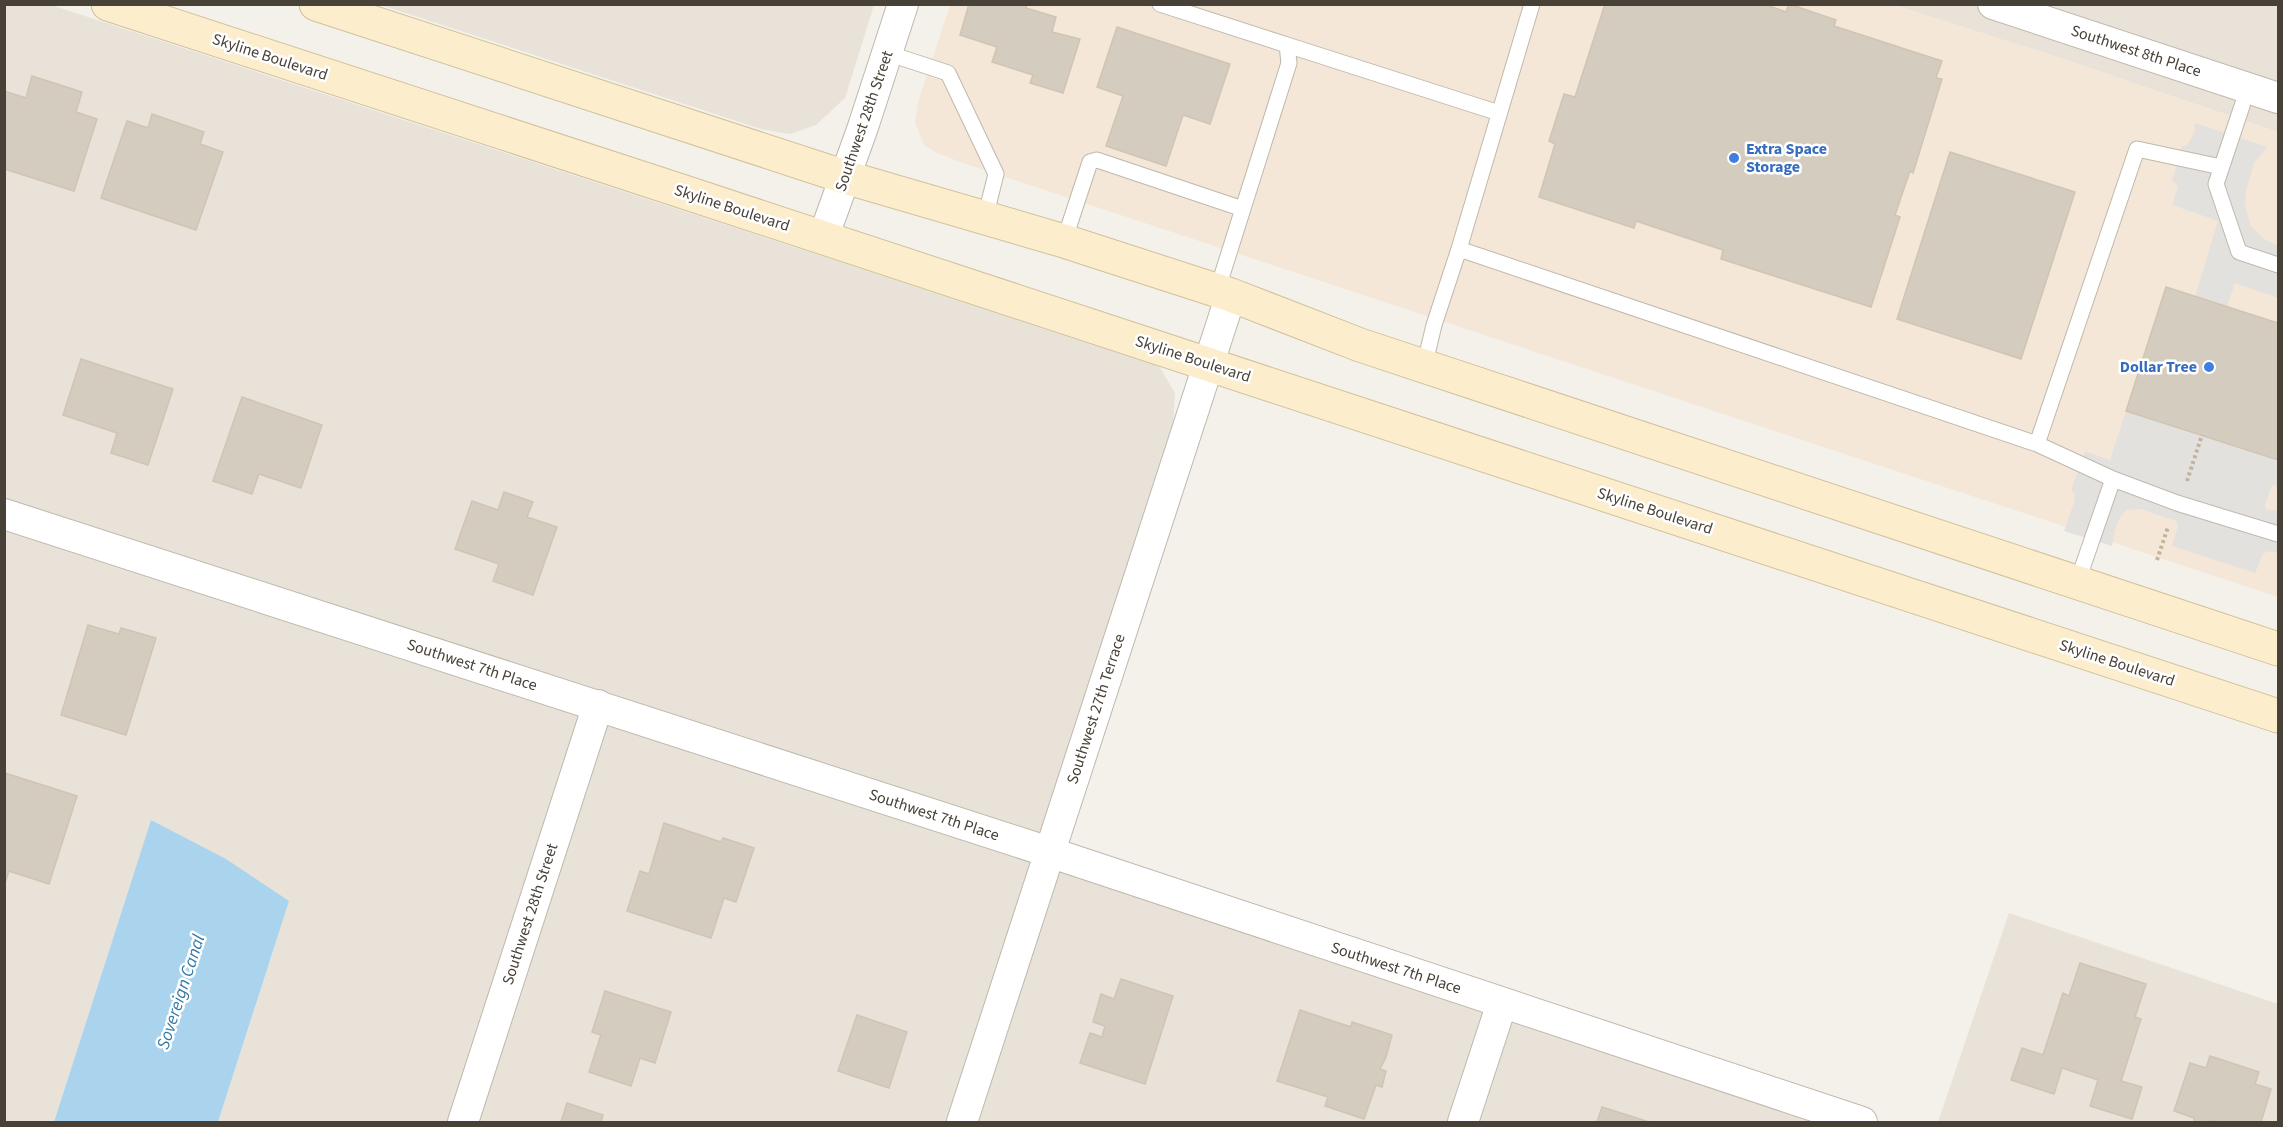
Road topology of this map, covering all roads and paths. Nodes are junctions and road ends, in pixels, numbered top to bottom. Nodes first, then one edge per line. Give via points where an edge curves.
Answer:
1 (108, 4) edge
2 (316, 4) edge
3 (903, 4) edge
4 (1160, 4) edge
5 (1532, 4) edge
6 (1993, 4) edge
7 (1287, 45) junction
8 (887, 53) junction
9 (2248, 88) junction
10 (2278, 98) edge
11 (1499, 113) junction
12 (2221, 167) junction
13 (845, 177) junction
14 (1245, 202) junction
15 (985, 218) junction
16 (823, 238) junction
17 (1064, 241) junction
18 (1459, 249) junction
19 (2278, 265) edge
20 (1224, 293) junction
21 (1208, 364) junction
22 (1424, 367) junction
23 (2037, 444) junction
24 (2113, 479) junction
25 (4, 514) edge
26 (2170, 519) dead end
27 (2278, 534) edge
28 (2157, 560) dead end
29 (2077, 583) junction
30 (2278, 649) edge
31 (597, 705) junction
32 (2278, 716) edge
33 (1049, 852) junction
34 (1502, 1003) junction
35 (464, 1122) edge
36 (963, 1122) edge
37 (1463, 1122) edge
38 (1862, 1122) edge

1 - 16 street, Skyline Boulevard
2 - 13 street
3 - 8 street, Southwest 28th Street
4 - 7 lane
5 - 11 lane
6 - 9 street, Southwest 8th Place
7 - 11 lane
7 - 14 lane via 1289,63
8 - 13 street, Southwest 28th Street
8 - 15 lane via 948,73 996,174
9 - 10 street, Southwest 8th Place
9 - 12 lane
11 - 18 lane
12 - 19 lane via 2216,183 2239,252
12 - 23 lane via 2137,149
13 - 15 street
13 - 16 street, Southwest 28th Street
14 - 17 lane via 1096,160 1090,162
14 - 20 lane
15 - 17 street
16 - 21 street, Skyline Boulevard
17 - 20 street
18 - 22 lane
18 - 23 lane
20 - 21 street, Southwest 27th Terrace
20 - 22 street
21 - 32 street, Skyline Boulevard
21 - 33 street, Southwest 27th Terrace
22 - 29 street
23 - 24 lane
24 - 27 lane
24 - 29 lane
25 - 31 street, Southwest 7th Place
26 - 28 path
29 - 30 street
31 - 33 street, Southwest 7th Place
31 - 35 street, Southwest 28th Street
33 - 34 street, Southwest 7th Place
33 - 36 street, Southwest 27th Terrace
34 - 37 street
34 - 38 street, Southwest 7th Place

